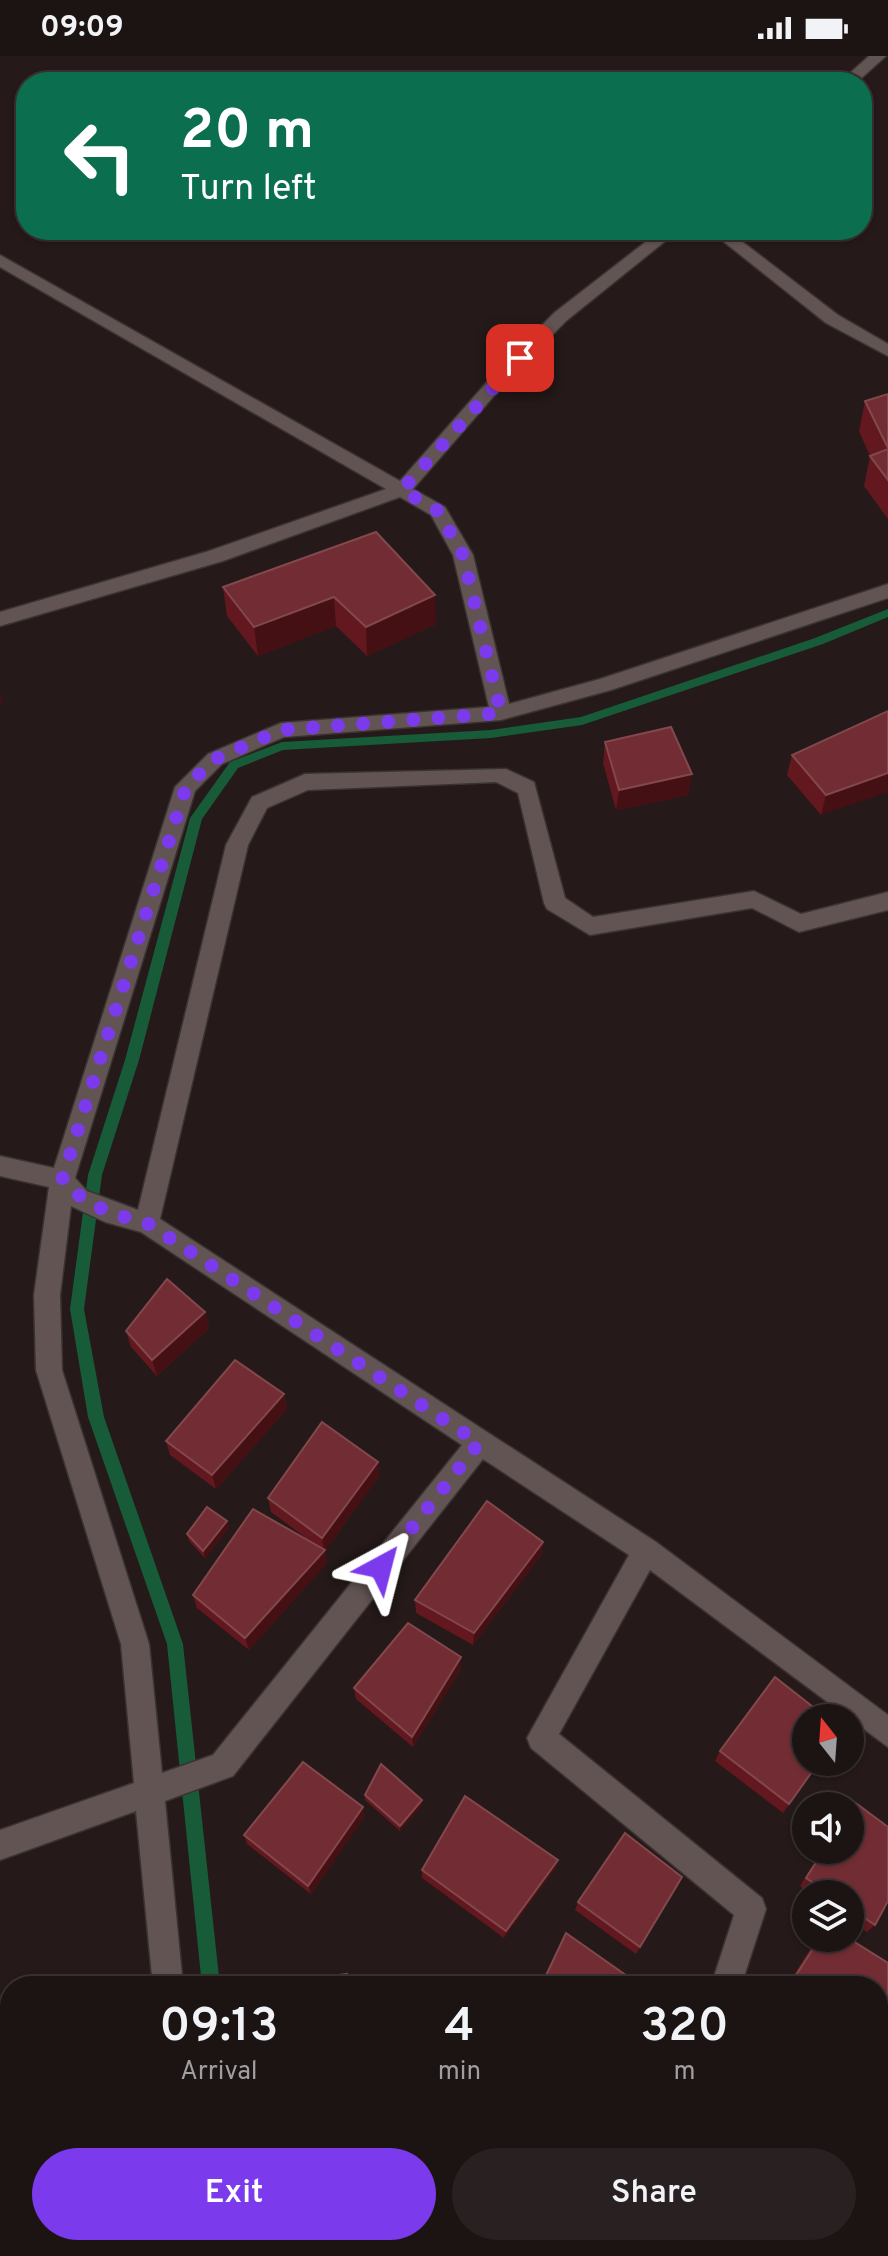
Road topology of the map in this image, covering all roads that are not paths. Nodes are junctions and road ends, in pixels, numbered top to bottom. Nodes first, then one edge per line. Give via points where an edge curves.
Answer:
1 (878, 56) edge
2 (860, 72) edge
3 (658, 240) edge
4 (730, 240) edge
5 (0, 260) edge
6 (888, 351) edge
7 (402, 490) junction
8 (888, 591) edge
9 (0, 619) edge
10 (501, 713) junction
11 (888, 901) edge
12 (0, 1166) edge
13 (70, 1189) junction
14 (147, 1223) junction
15 (479, 1443) junction
16 (646, 1551) junction
17 (888, 1733) edge
18 (162, 1787) junction
19 (0, 1845) edge
20 (168, 1976) edge
21 (729, 1976) edge

1 - 2 street
3 - 7 street via 560,317
4 - 6 street via 832,319
5 - 7 street
7 - 9 street via 216,556
7 - 10 street via 438,511 463,555
8 - 10 street via 604,685
10 - 13 street via 281,730 215,759 186,787
11 - 14 street via 799,923 754,899 590,926 555,903 527,788 499,774 305,782 259,803 237,845
12 - 13 street
13 - 14 street via 114,1215
13 - 18 street via 47,1295 49,1370 135,1644
14 - 15 street
15 - 16 street
15 - 18 street via 223,1766
16 - 17 street
16 - 21 street via 541,1738 751,1909
18 - 19 street
18 - 20 street

